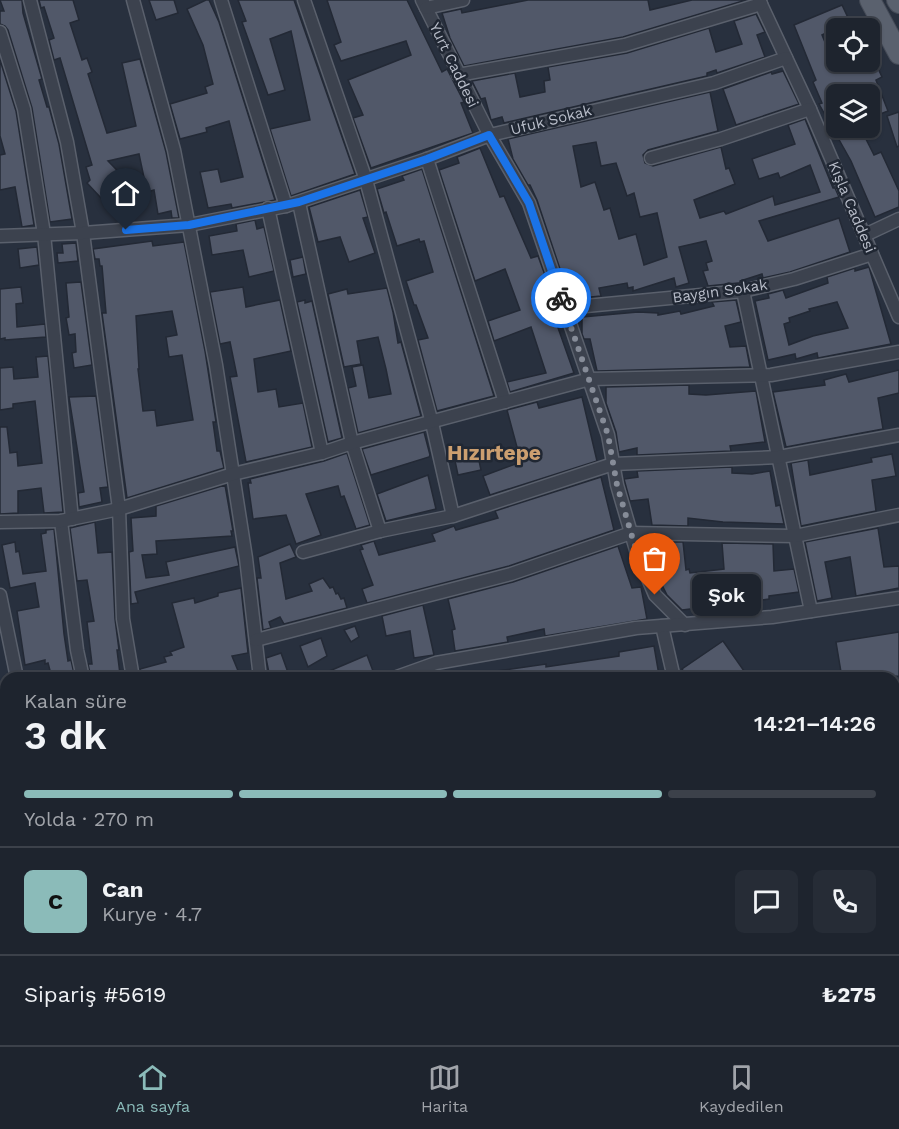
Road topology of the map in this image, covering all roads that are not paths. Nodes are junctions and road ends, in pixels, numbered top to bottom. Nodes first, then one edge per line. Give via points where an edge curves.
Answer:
1 (30, 0) edge
2 (133, 0) edge
3 (221, 0) edge
4 (304, 0) edge
5 (463, 0) edge
6 (870, 0) edge
7 (760, 2) edge
8 (424, 4) edge
9 (0, 32) edge
10 (899, 54) edge
11 (786, 58) junction
12 (458, 75) junction
13 (810, 109) junction
14 (489, 135) junction
15 (651, 158) dead end
16 (427, 159) junction
17 (366, 180) junction
18 (299, 202) junction
19 (286, 206) junction
20 (268, 208) junction
21 (899, 219) edge
22 (189, 225) junction
23 (83, 233) junction
24 (45, 234) junction
25 (865, 235) junction
26 (0, 236) edge
27 (872, 254) junction
28 (743, 291) junction
29 (564, 308) junction
30 (899, 317) edge
31 (899, 352) edge
32 (762, 375) junction
33 (590, 379) junction
34 (505, 402) junction
35 (432, 423) junction
36 (899, 435) edge
37 (352, 443) junction
38 (322, 453) junction
39 (779, 457) junction
40 (613, 464) junction
41 (233, 474) junction
42 (119, 509) junction
43 (899, 514) edge
44 (453, 516) junction
45 (67, 520) junction
46 (0, 522) edge
47 (380, 531) junction
48 (631, 533) junction
49 (795, 536) junction
50 (303, 552) dead end
51 (0, 595) edge
52 (899, 598) edge
53 (811, 611) junction
54 (685, 625) junction
55 (662, 626) junction
56 (256, 640) junction
57 (16, 672) edge
58 (81, 672) edge
59 (132, 672) edge
60 (259, 672) edge
61 (411, 672) edge
62 (673, 672) edge

1 - 23 street via 67,142
2 - 22 street via 174,150
3 - 19 street
4 - 17 street
5 - 8 street
6 - 10 main road
7 - 11 street, Kışla Caddesi
7 - 12 street via 626,45
8 - 12 street, Yurt Caddesi
9 - 24 street via 24,110
11 - 13 street, Kışla Caddesi
11 - 14 street, Ufuk Sokak via 714,83
12 - 14 street, Yurt Caddesi
13 - 15 street
13 - 25 street, Kışla Caddesi
14 - 16 street, Ufuk Sokak
14 - 29 street, Yurt Caddesi via 529,203
16 - 17 street, Ufuk Sokak
16 - 34 street
17 - 18 street, Ufuk Sokak
17 - 35 street
18 - 19 street, Ufuk Sokak
18 - 37 street
19 - 20 street, Ufuk Sokak
20 - 22 street, Ufuk Sokak
20 - 38 street
21 - 25 street
22 - 23 street, Ufuk Sokak
22 - 41 street
23 - 24 street, Ufuk Sokak
23 - 42 street
24 - 26 street, Ufuk Sokak
24 - 45 street
25 - 27 street, Kışla Caddesi
27 - 28 street, Baygın Sokak
27 - 30 street, Kışla Caddesi
28 - 29 street, Baygın Sokak
28 - 32 street
29 - 33 street, Yurt Caddesi
31 - 32 street
32 - 33 street
32 - 39 street
33 - 34 street
33 - 40 street, Yurt Caddesi
34 - 35 street
35 - 37 street
35 - 44 street
36 - 39 street
37 - 38 street
37 - 47 street
38 - 41 street
39 - 40 street
39 - 49 street
40 - 44 street
40 - 48 street, Yurt Caddesi
41 - 42 street
41 - 56 street
42 - 45 street
42 - 59 street via 123,619
43 - 49 street
44 - 47 street
45 - 46 street
45 - 58 street
47 - 50 street
48 - 49 street
48 - 54 street, Yurt Caddesi via 655,595
48 - 56 street via 511,574
49 - 53 street
51 - 57 street
52 - 53 street
53 - 54 street
54 - 55 street
55 - 61 street via 436,663
55 - 62 street
56 - 60 street

